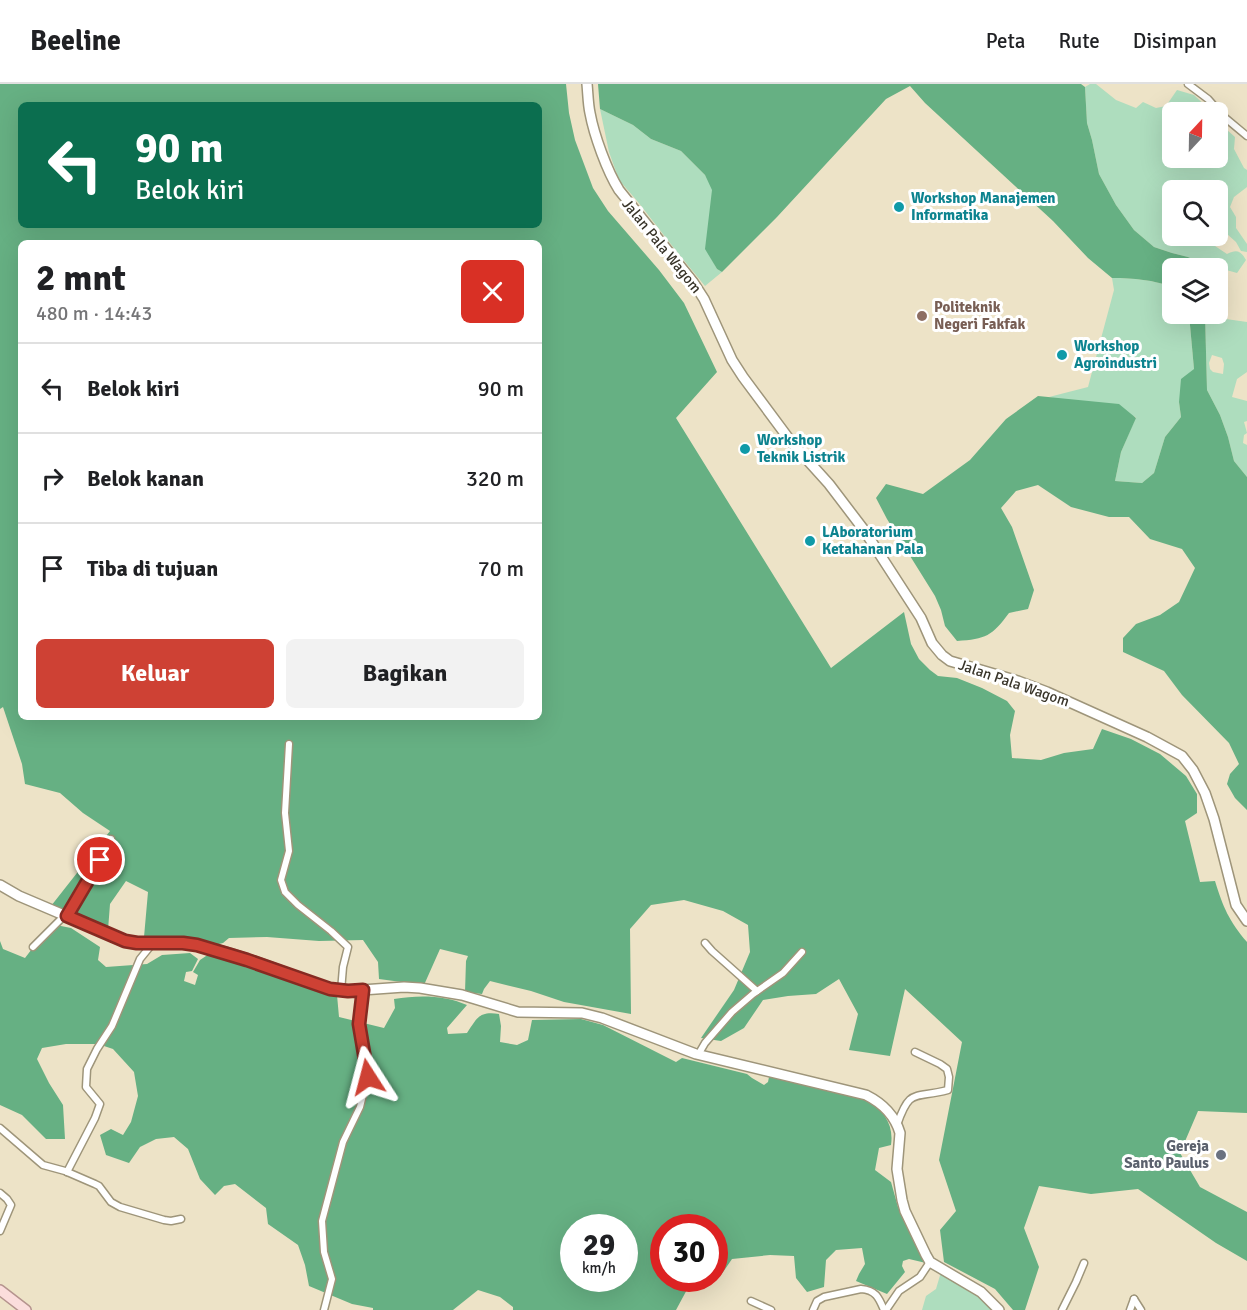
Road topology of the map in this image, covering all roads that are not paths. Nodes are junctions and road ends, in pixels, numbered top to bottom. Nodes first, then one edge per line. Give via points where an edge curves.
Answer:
1 (587, 84) edge
2 (1188, 84) edge
3 (1247, 136) edge
4 (289, 744) dead end
5 (111, 839) dead end
6 (0, 885) edge
7 (66, 916) junction
8 (1247, 921) edge
9 (153, 943) junction
10 (705, 943) dead end
11 (33, 947) dead end
12 (802, 952) dead end
13 (363, 990) junction
14 (340, 991) junction
15 (758, 991) junction
16 (915, 1052) dead end
17 (698, 1055) junction
18 (897, 1125) junction
19 (0, 1128) edge
20 (66, 1172) junction
21 (0, 1193) edge
22 (181, 1219) dead end
23 (0, 1231) edge
24 (930, 1262) junction
25 (1084, 1263) dead end
26 (0, 1290) edge
27 (751, 1301) dead end
28 (26, 1310) edge
29 (324, 1310) edge
30 (771, 1310) edge
31 (813, 1310) edge
32 (885, 1310) edge
33 (999, 1310) edge
34 (1062, 1310) edge
35 (1130, 1310) edge
36 (1141, 1310) edge

1 - 8 main road, Jalan Pala Wagom via 592,123 612,180 693,282 743,377 868,536 921,618 935,647 951,661 1047,692 1182,756 1205,793 1236,905
2 - 3 street
4 - 14 street via 285,813 289,850 282,880 285,892 348,947
5 - 7 street
6 - 7 main road
7 - 9 main road via 125,941
7 - 11 street
9 - 14 main road via 183,943 210,949
9 - 20 street via 140,959 112,1026 87,1069 86,1087 100,1104
10 - 15 street
12 - 15 street via 783,973
13 - 14 main road
13 - 17 main road via 420,988 462,995 518,1012 586,1014
13 - 29 street via 359,1024 368,1077 360,1107 342,1142 322,1221 324,1252 332,1279
15 - 17 street via 732,1012
16 - 18 street via 947,1069 948,1090 908,1100
17 - 18 main road via 866,1095 886,1109
18 - 24 main road via 897,1176 902,1200
19 - 20 street via 43,1165
20 - 22 street via 99,1186 120,1208 164,1220
21 - 23 street via 11,1205
24 - 32 street via 920,1277 898,1291
24 - 33 main road via 981,1292
25 - 34 street
26 - 28 main road
27 - 30 street
31 - 32 street via 824,1297 861,1289 875,1293
35 - 36 street via 1134,1299

